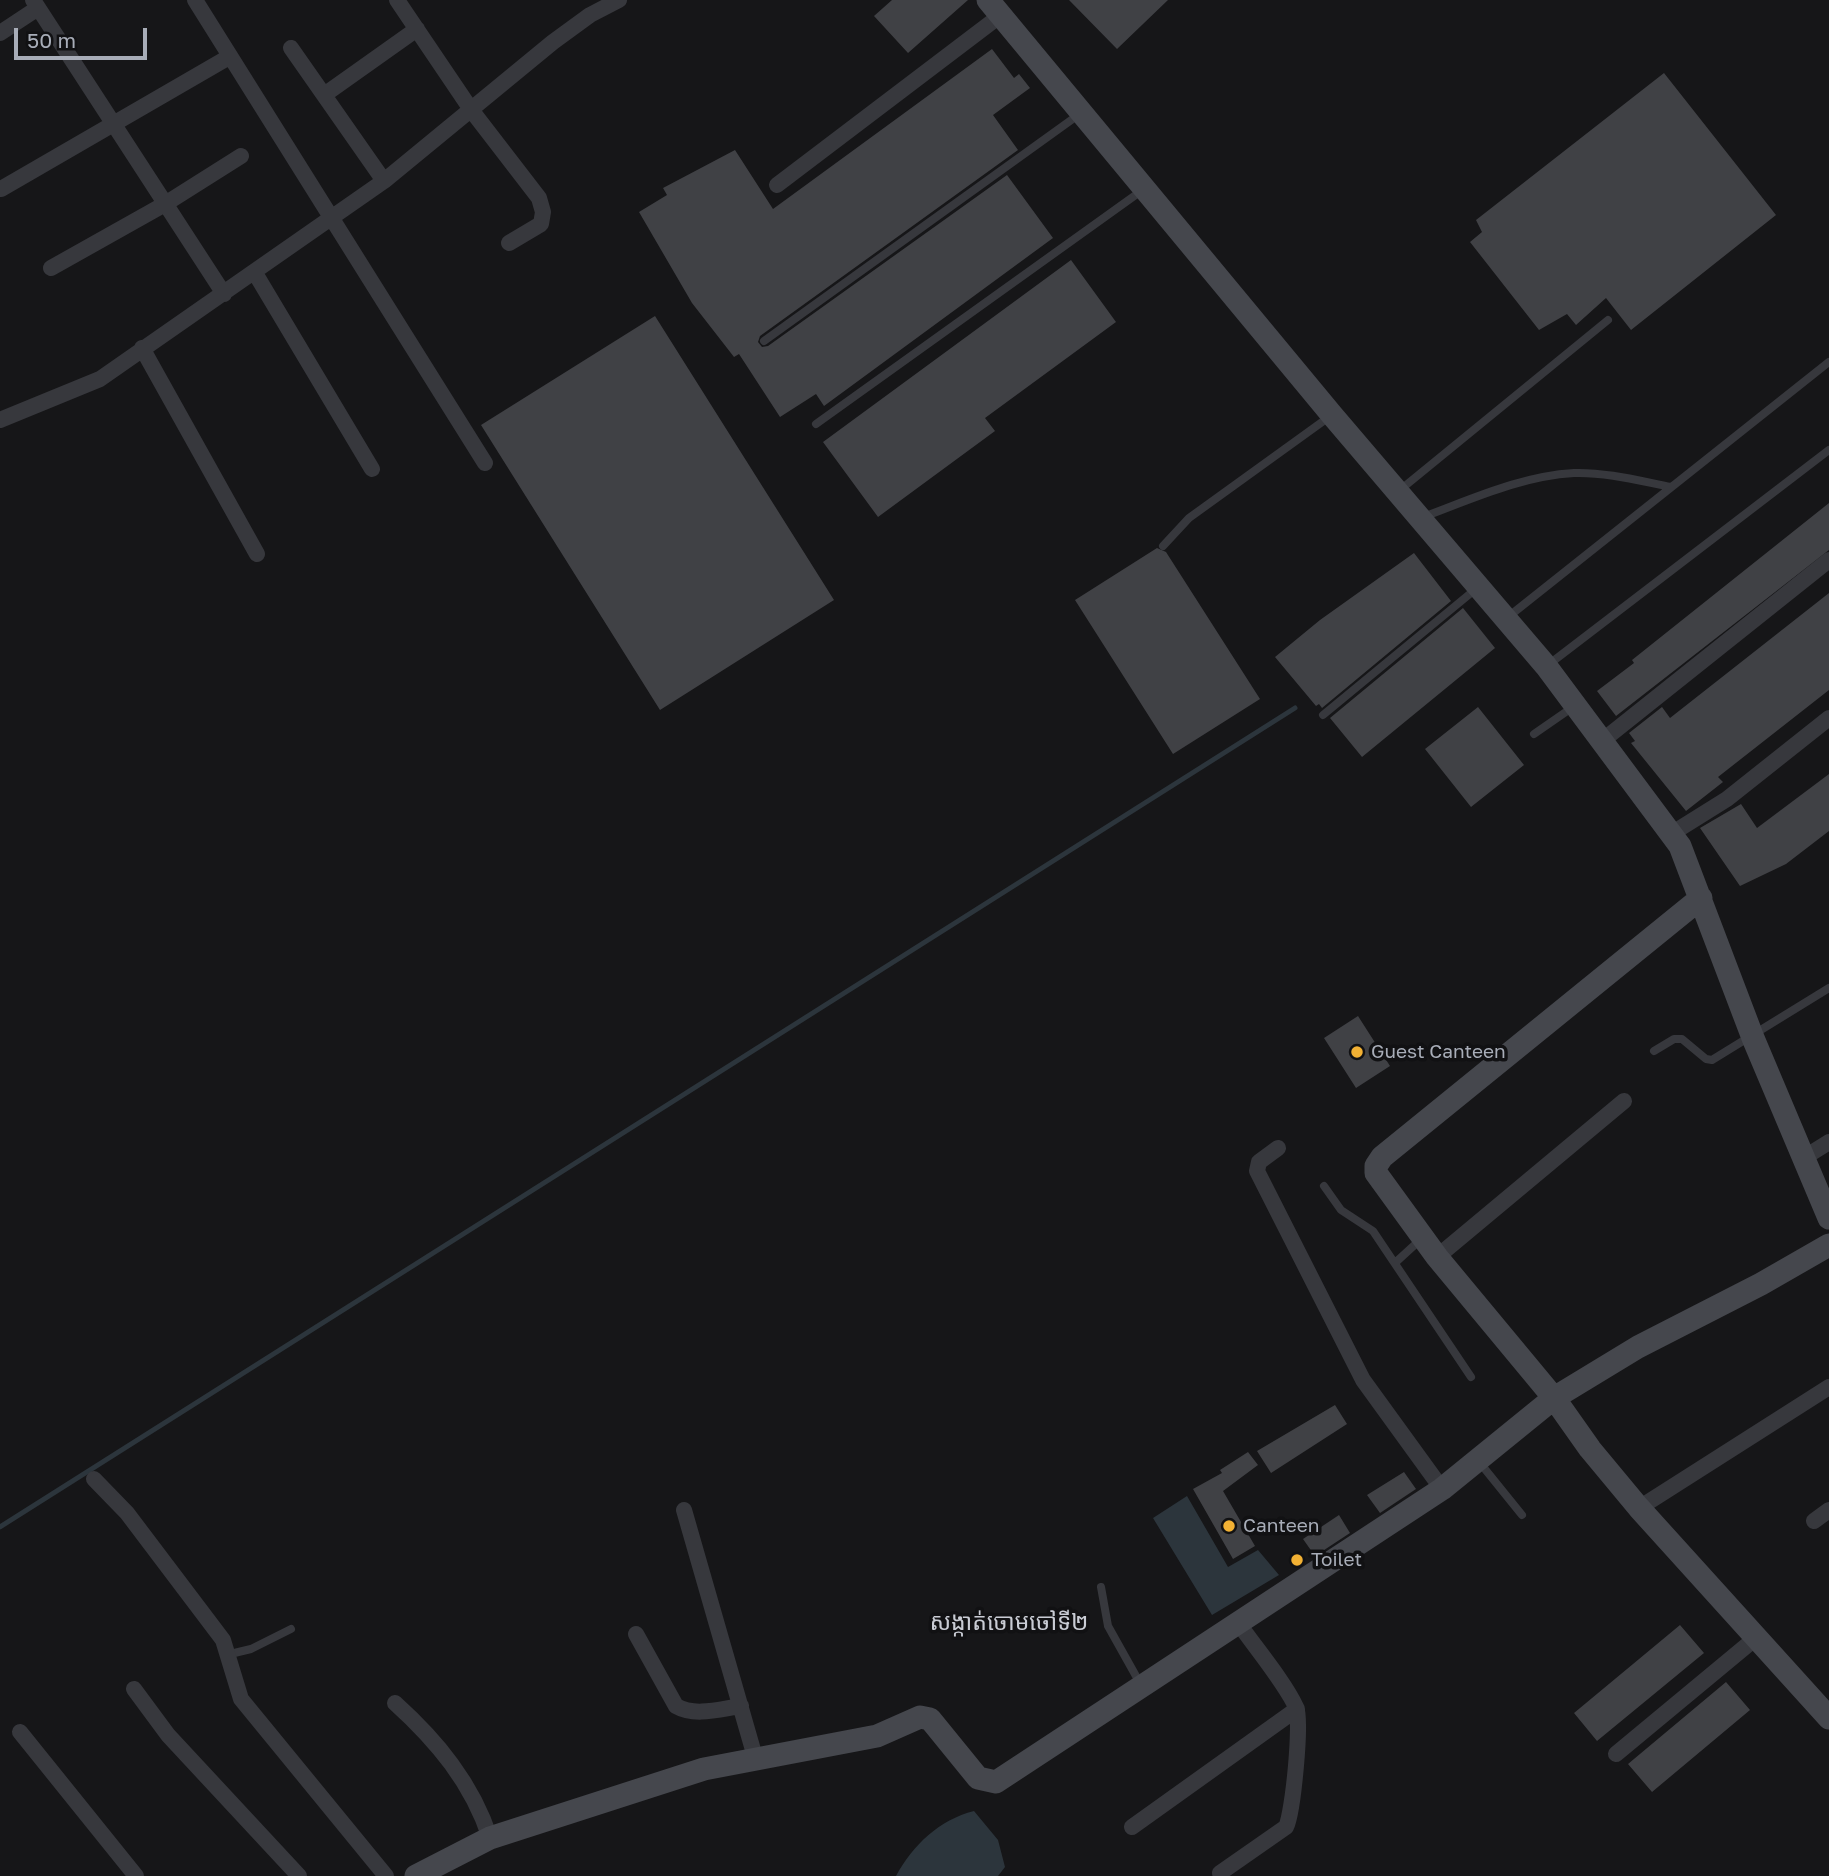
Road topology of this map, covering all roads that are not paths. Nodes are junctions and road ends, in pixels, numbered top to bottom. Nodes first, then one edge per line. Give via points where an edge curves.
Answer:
1 (195, 0) edge
2 (397, 0) edge
3 (619, 0) edge
4 (35, 4) edge
5 (995, 8) edge
6 (417, 29) junction
7 (0, 33) edge
8 (291, 48) dead end
9 (229, 57) junction
10 (324, 95) junction
11 (472, 111) junction
12 (1083, 112) junction
13 (113, 124) junction
14 (241, 156) dead end
15 (384, 181) junction
16 (777, 185) dead end
17 (1145, 188) junction
18 (1, 189) edge
19 (164, 204) junction
20 (331, 219) junction
21 (509, 243) dead end
22 (51, 268) dead end
23 (255, 273) junction
24 (224, 294) junction
25 (1608, 320) dead end
26 (764, 341) dead end
27 (142, 348) junction
28 (1829, 362) edge
29 (1332, 415) junction
30 (0, 420) edge
31 (817, 424) dead end
32 (1829, 450) edge
33 (485, 463) dead end
34 (372, 469) dead end
35 (1671, 487) junction
36 (1398, 492) junction
37 (1420, 518) junction
38 (1163, 546) dead end
39 (257, 554) dead end
40 (1829, 560) edge
41 (1478, 587) junction
42 (1506, 619) junction
43 (1546, 666) junction
44 (1575, 705) junction
45 (1323, 715) dead end
46 (1829, 718) edge
47 (1534, 734) dead end
48 (1602, 741) junction
49 (1671, 834) junction
50 (1702, 898) junction
51 (1829, 988) edge
52 (1753, 1038) junction
53 (1654, 1051) dead end
54 (1624, 1101) dead end
55 (1829, 1142) edge
56 (1278, 1148) dead end
57 (1805, 1157) junction
58 (1324, 1186) dead end
59 (1829, 1217) edge
60 (1423, 1238) junction
61 (1829, 1245) edge
62 (1437, 1257) junction
63 (1396, 1262) junction
64 (1471, 1377) dead end
65 (1829, 1387) edge
66 (1555, 1398) junction
67 (1478, 1460) junction
68 (94, 1479) dead end
69 (1441, 1489) junction
70 (1639, 1508) junction
71 (684, 1510) dead end
72 (1829, 1510) edge
73 (1522, 1515) dead end
74 (1814, 1521) dead end
75 (1101, 1587) dead end
76 (1237, 1620) junction
77 (291, 1629) dead end
78 (636, 1634) dead end
79 (1757, 1637) junction
80 (230, 1654) junction
81 (1141, 1685) junction
82 (134, 1689) dead end
83 (395, 1703) dead end
84 (741, 1706) junction
85 (1297, 1709) junction
86 (1829, 1718) edge
87 (20, 1732) dead end
88 (1616, 1754) dead end
89 (755, 1758) junction
90 (1132, 1827) dead end
91 (490, 1838) junction
92 (1220, 1873) dead end
93 (136, 1876) edge
94 (299, 1876) edge
95 (386, 1876) edge
96 (416, 1876) edge

1 - 9 street
2 - 6 street
3 - 11 street via 553,42
4 - 7 street
4 - 13 street
5 - 12 street
5 - 16 street
6 - 10 street
6 - 11 street
8 - 10 street
9 - 13 street
9 - 20 street
10 - 15 street
11 - 15 street
11 - 21 street via 539,198 543,212 541,224
12 - 17 street
12 - 26 lane
13 - 18 street
13 - 19 street
14 - 19 street
15 - 20 street
17 - 29 street
17 - 31 lane
19 - 22 street
19 - 24 street
20 - 23 street
20 - 33 street
23 - 24 street
23 - 34 street
24 - 27 street
25 - 36 lane
27 - 30 street via 100,379
27 - 39 street
28 - 35 lane
29 - 36 street
29 - 38 lane via 1189,518
32 - 43 lane
35 - 37 lane via 1575,473 1522,480
35 - 42 lane
36 - 37 street
37 - 41 street
40 - 48 street
41 - 42 street
41 - 45 lane
42 - 43 street
43 - 44 street
44 - 47 lane
44 - 48 street
46 - 49 street via 1727,799
48 - 49 street
49 - 50 street
50 - 52 street
50 - 60 street via 1382,1157 1376,1173
51 - 52 lane
52 - 53 lane via 1712,1060 1682,1039
52 - 57 street
54 - 62 street
55 - 57 street
56 - 69 street via 1259,1162 1257,1171 1263,1184 1363,1380
57 - 59 street
58 - 63 lane via 1341,1210 1373,1231
60 - 62 street
60 - 63 lane
61 - 66 street via 1638,1347
62 - 66 street
63 - 64 lane
65 - 70 street
66 - 67 street
66 - 70 street
67 - 69 street
67 - 73 lane
68 - 80 street via 172,1569
69 - 76 street
70 - 79 street
71 - 84 street
72 - 74 street
75 - 81 lane via 1108,1626
76 - 81 street
76 - 85 street
77 - 80 lane
78 - 84 street via 676,1706 698,1712
79 - 86 street
79 - 88 street
80 - 95 street via 240,1699
81 - 89 street via 996,1782 978,1778 930,1719 920,1717 877,1737
82 - 94 street via 168,1735
83 - 91 street via 427,1732 449,1761 476,1800
84 - 89 street
85 - 90 street
85 - 92 street via 1290,1819
87 - 93 street
89 - 91 street via 704,1769
91 - 96 street

